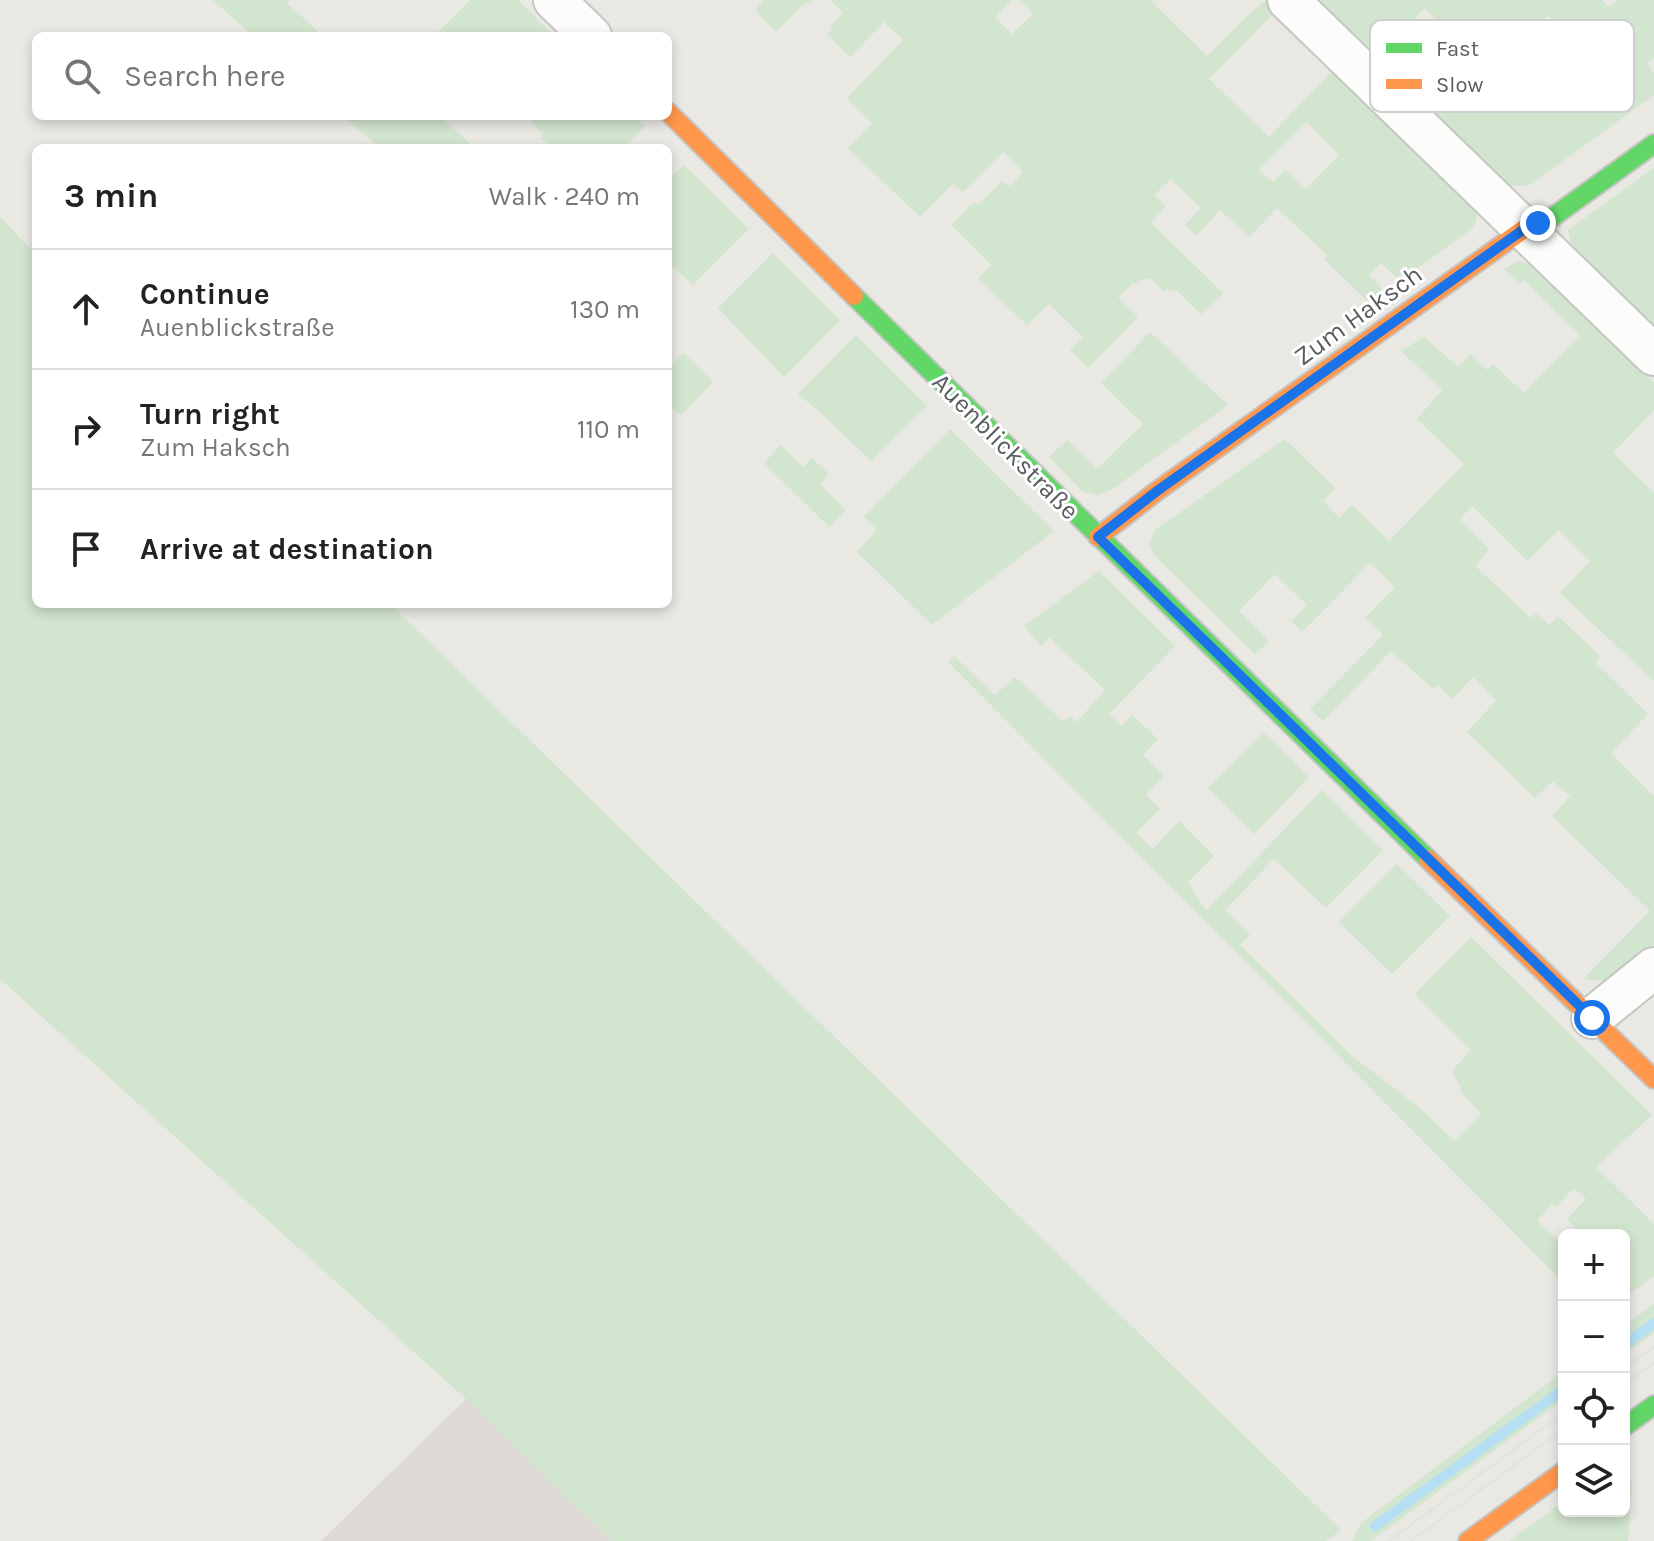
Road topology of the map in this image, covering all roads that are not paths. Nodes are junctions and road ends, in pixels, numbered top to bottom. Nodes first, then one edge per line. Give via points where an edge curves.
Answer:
1 (554, 0) edge
2 (1288, 0) edge
3 (587, 32) edge
4 (1370, 80) edge
5 (1403, 112) edge
6 (672, 116) edge
7 (1654, 144) edge
8 (1524, 229) junction
9 (1654, 355) edge
10 (1098, 537) junction
11 (1654, 968) edge
12 (1592, 1018) junction
13 (1654, 1079) edge
14 (1654, 1405) edge
15 (1630, 1423) edge
16 (1558, 1475) edge
17 (1468, 1541) edge

1 - 3 street
2 - 4 street
5 - 8 street
6 - 10 street, Auenblickstraße
7 - 8 street, Zum Haksch via 1550,219
8 - 9 street
8 - 10 street, Zum Haksch
10 - 12 street, Auenblickstraße
11 - 12 street
12 - 13 street, Auenblickstraße
14 - 15 street
16 - 17 street

